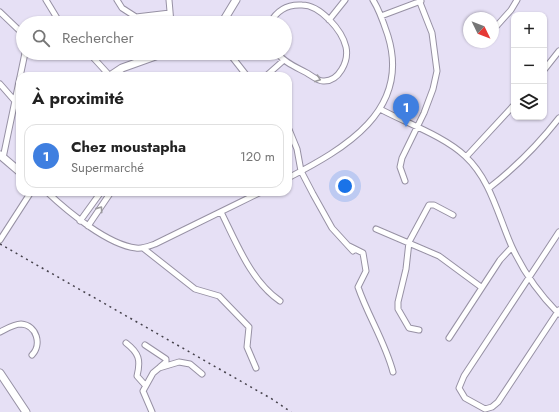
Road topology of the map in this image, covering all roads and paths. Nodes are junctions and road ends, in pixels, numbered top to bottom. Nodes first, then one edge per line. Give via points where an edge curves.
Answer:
1 (46, 0) edge
2 (117, 0) edge
3 (169, 0) edge
4 (236, 0) edge
5 (345, 0) edge
6 (373, 0) edge
7 (420, 0) edge
8 (518, 0) edge
9 (0, 12) edge
10 (170, 13) junction
11 (56, 16) edge
12 (134, 16) edge
13 (144, 16) edge
14 (170, 16) edge
15 (226, 16) edge
16 (275, 16) edge
17 (381, 16) junction
18 (329, 20) junction
19 (499, 23) edge
20 (16, 27) edge
21 (559, 51) edge
22 (23, 60) edge
23 (95, 60) edge
24 (144, 60) edge
25 (234, 60) edge
26 (284, 60) joint
27 (547, 66) edge
28 (21, 72) edge
29 (106, 72) edge
30 (116, 72) edge
31 (244, 72) edge
32 (270, 72) edge
33 (0, 84) edge
34 (16, 91) edge
35 (14, 100) junction
36 (511, 107) edge
37 (380, 109) junction
38 (559, 118) edge
39 (416, 128) junction
40 (292, 137) edge
41 (2, 156) edge
42 (466, 157) junction
43 (16, 168) edge
44 (301, 171) junction
45 (292, 176) edge
46 (404, 181) dead end
47 (489, 188) junction
48 (28, 196) edge
49 (52, 196) edge
50 (98, 196) edge
51 (108, 196) edge
52 (253, 196) edge
53 (221, 212) junction
54 (453, 215) dead end
55 (80, 221) junction
56 (88, 226) junction
57 (376, 229) dead end
58 (559, 232) edge
59 (0, 240) edge
60 (409, 242) junction
61 (349, 246) junction
62 (512, 247) junction
63 (142, 248) junction
64 (353, 252) dead end
65 (528, 279) junction
66 (481, 287) junction
67 (280, 301) dead end
68 (558, 312) edge
69 (419, 330) dead end
70 (0, 332) edge
71 (449, 338) dead end
72 (126, 342) dead end
73 (145, 345) dead end
74 (32, 355) dead end
75 (159, 368) junction
76 (256, 368) dead end
77 (393, 372) dead end
78 (0, 373) edge
79 (202, 374) dead end
80 (145, 385) junction
81 (26, 412) edge
82 (152, 412) edge

1 - 11 street
2 - 12 street via 122,8
3 - 10 street
4 - 15 street
5 - 18 street
6 - 17 street
7 - 17 street
7 - 39 street via 432,33 437,71 434,89
8 - 19 street
9 - 20 street
10 - 13 street
10 - 14 street
16 - 18 street via 280,10 296,5 314,8
17 - 37 street via 390,43 394,68 390,91
26 -> 18 street via 322,81 330,81 338,75 344,62 346,48
21 - 27 street
22 - 28 street
23 - 29 street
24 - 30 street
25 - 31 street
26 - 32 street
33 - 35 street
34 - 35 street
35 - 41 street
36 - 42 street
37 - 39 street
37 - 44 street via 349,141
38 - 47 street via 516,167
39 - 42 street via 444,141
39 - 46 street via 402,158 400,167
40 - 44 street
41 - 43 street
42 - 47 street
44 - 45 street
44 - 61 street via 332,228
47 - 62 street
48 - 59 street
49 - 55 street
50 - 55 street
56 -> 51 street
52 - 53 street
53 - 63 street
53 - 67 street via 256,279
54 - 60 street via 429,205
55 - 56 street
56 - 63 street via 119,242
57 - 60 street
58 - 65 street
60 - 66 street via 439,256
60 - 69 street via 398,305 409,328
61 - 64 street
61 - 77 street via 363,253 366,271 358,287
62 - 65 street
62 - 66 street via 504,254
63 - 76 street via 195,288 218,296 242,319 249,327 247,347
65 - 68 street
65 - 68 street via 464,376 459,388 465,398 485,410 498,402
66 - 71 street
70 - 74 street via 21,324 31,328 37,336 38,344
72 - 80 street via 137,352 137,376
73 - 75 street via 166,359 165,364
75 - 79 street via 184,362
75 - 80 street
78 - 81 street
80 - 82 street via 144,393

